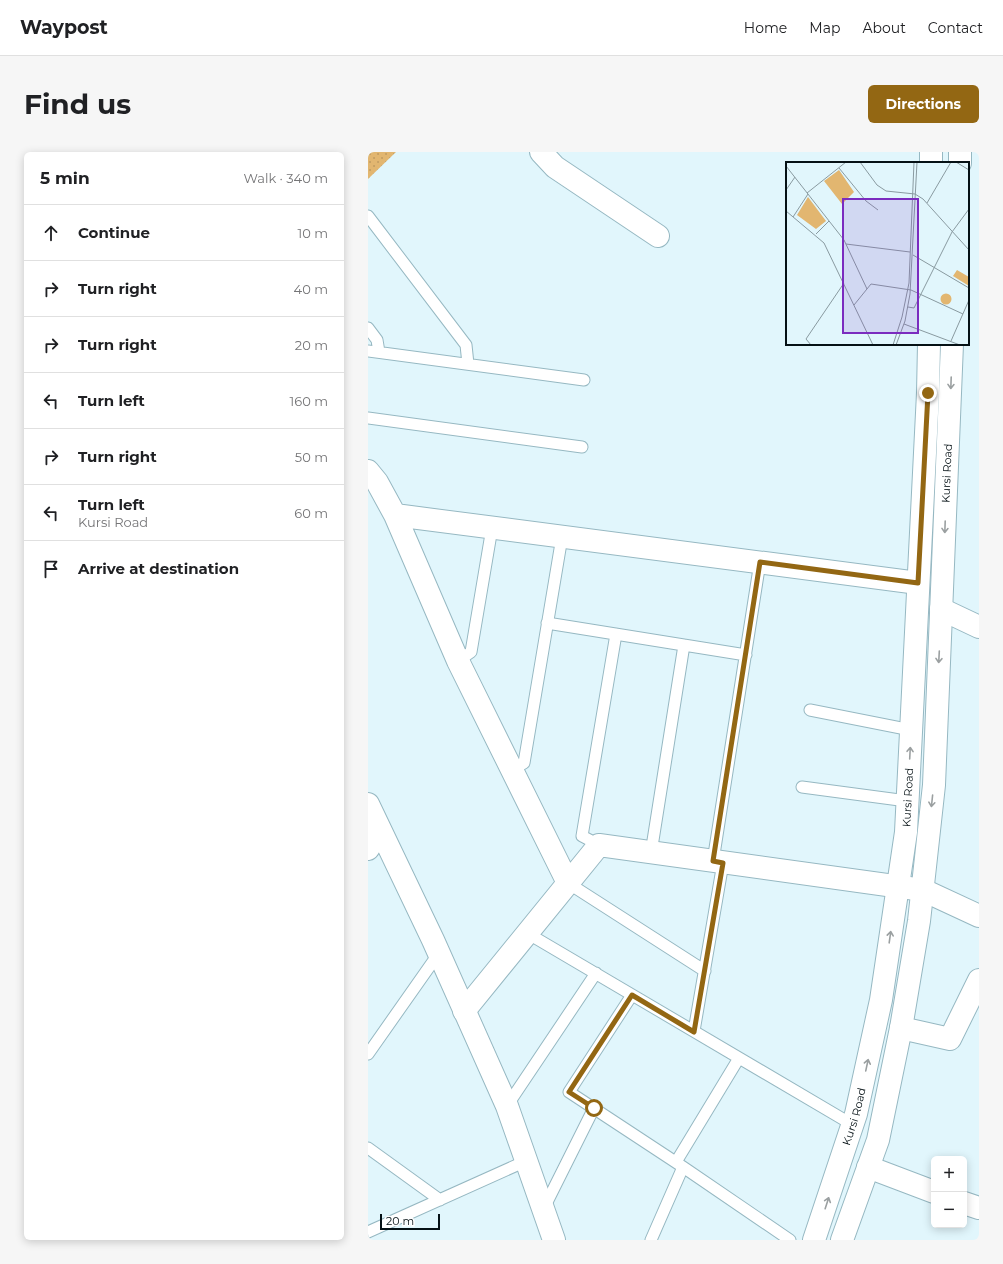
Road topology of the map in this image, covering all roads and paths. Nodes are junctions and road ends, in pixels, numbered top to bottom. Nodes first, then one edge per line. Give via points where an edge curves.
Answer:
1 (541, 152) edge
2 (368, 216) edge
3 (658, 236) dead end
4 (368, 328) edge
5 (929, 345) edge
6 (952, 345) edge
7 (373, 352) edge
8 (468, 364) junction
9 (584, 380) dead end
10 (368, 418) edge
11 (582, 447) dead end
12 (368, 471) edge
13 (395, 515) junction
14 (492, 528) junction
15 (562, 537) junction
16 (760, 562) junction
17 (918, 583) junction
18 (941, 609) junction
19 (547, 623) junction
20 (979, 627) edge
21 (616, 634) junction
22 (684, 645) junction
23 (746, 655) junction
24 (458, 661) junction
25 (810, 710) dead end
26 (911, 730) junction
27 (512, 770) junction
28 (802, 787) dead end
29 (907, 801) junction
30 (368, 804) edge
31 (380, 830) junction
32 (599, 845) junction
33 (368, 849) edge
34 (651, 853) junction
35 (718, 862) junction
36 (568, 883) junction
37 (898, 887) junction
38 (923, 890) junction
39 (979, 916) edge
40 (528, 933) junction
41 (439, 953) junction
42 (705, 971) junction
43 (596, 973) junction
44 (979, 980) edge
45 (632, 995) junction
46 (464, 1011) junction
47 (901, 1028) junction
48 (694, 1032) junction
49 (368, 1054) edge
50 (739, 1058) junction
51 (507, 1106) junction
52 (594, 1108) junction
53 (853, 1125) junction
54 (368, 1148) edge
55 (526, 1161) junction
56 (680, 1165) junction
57 (868, 1167) junction
58 (931, 1191) edge
59 (440, 1200) junction
60 (967, 1204) edge
61 (979, 1208) edge
62 (543, 1210) junction
63 (368, 1232) edge
64 (554, 1240) edge
65 (650, 1240) edge
66 (790, 1240) edge
67 (814, 1240) edge
68 (842, 1240) edge

1 - 3 street via 555,167
2 - 8 lane via 466,345
4 - 7 lane via 377,340
5 - 17 street, Kursi Road
6 -> 18 street, Kursi Road
7 - 8 lane
8 - 9 lane
10 - 11 lane
12 - 13 street
13 - 14 street
13 - 24 street
14 - 15 street
14 - 24 lane via 471,652
15 - 16 street
15 - 19 lane
16 - 17 street
16 - 23 lane
17 - 26 street, Kursi Road
18 - 20 street
18 -> 38 street, Kursi Road via 934,785
19 - 21 lane
19 - 27 lane via 524,763
21 - 22 lane
21 - 32 lane via 582,836
22 - 23 lane
22 - 34 lane
23 - 35 lane
24 - 27 street
25 - 26 lane
29 -> 26 street, Kursi Road
27 - 36 street
28 - 29 lane
29 - 37 street, Kursi Road via 906,832
30 - 31 street
31 - 33 street
31 - 41 street
32 - 34 street
32 - 36 street
34 - 35 street
35 - 37 street
35 - 42 lane
36 - 40 street
36 - 42 lane
37 - 38 street
53 -> 37 street, Kursi Road via 881,1000
38 - 39 street
38 - 47 street, Kursi Road
40 - 43 lane
40 - 46 street
41 - 46 street
41 - 49 lane
42 - 48 lane
43 - 45 lane
43 - 51 lane
44 - 47 street via 950,1039
45 - 48 lane
45 - 52 lane via 569,1092
46 - 51 street
47 - 57 street, Kursi Road via 878,1140
48 - 50 lane
50 - 53 lane
50 - 56 lane
51 - 55 street
52 - 56 lane
52 - 62 lane
67 -> 53 street, Kursi Road
54 - 59 lane
55 - 59 lane
55 - 62 street
56 - 65 lane
56 - 66 lane
57 - 58 street
57 - 68 street, Kursi Road
59 - 63 lane
60 - 61 street
62 - 64 street

